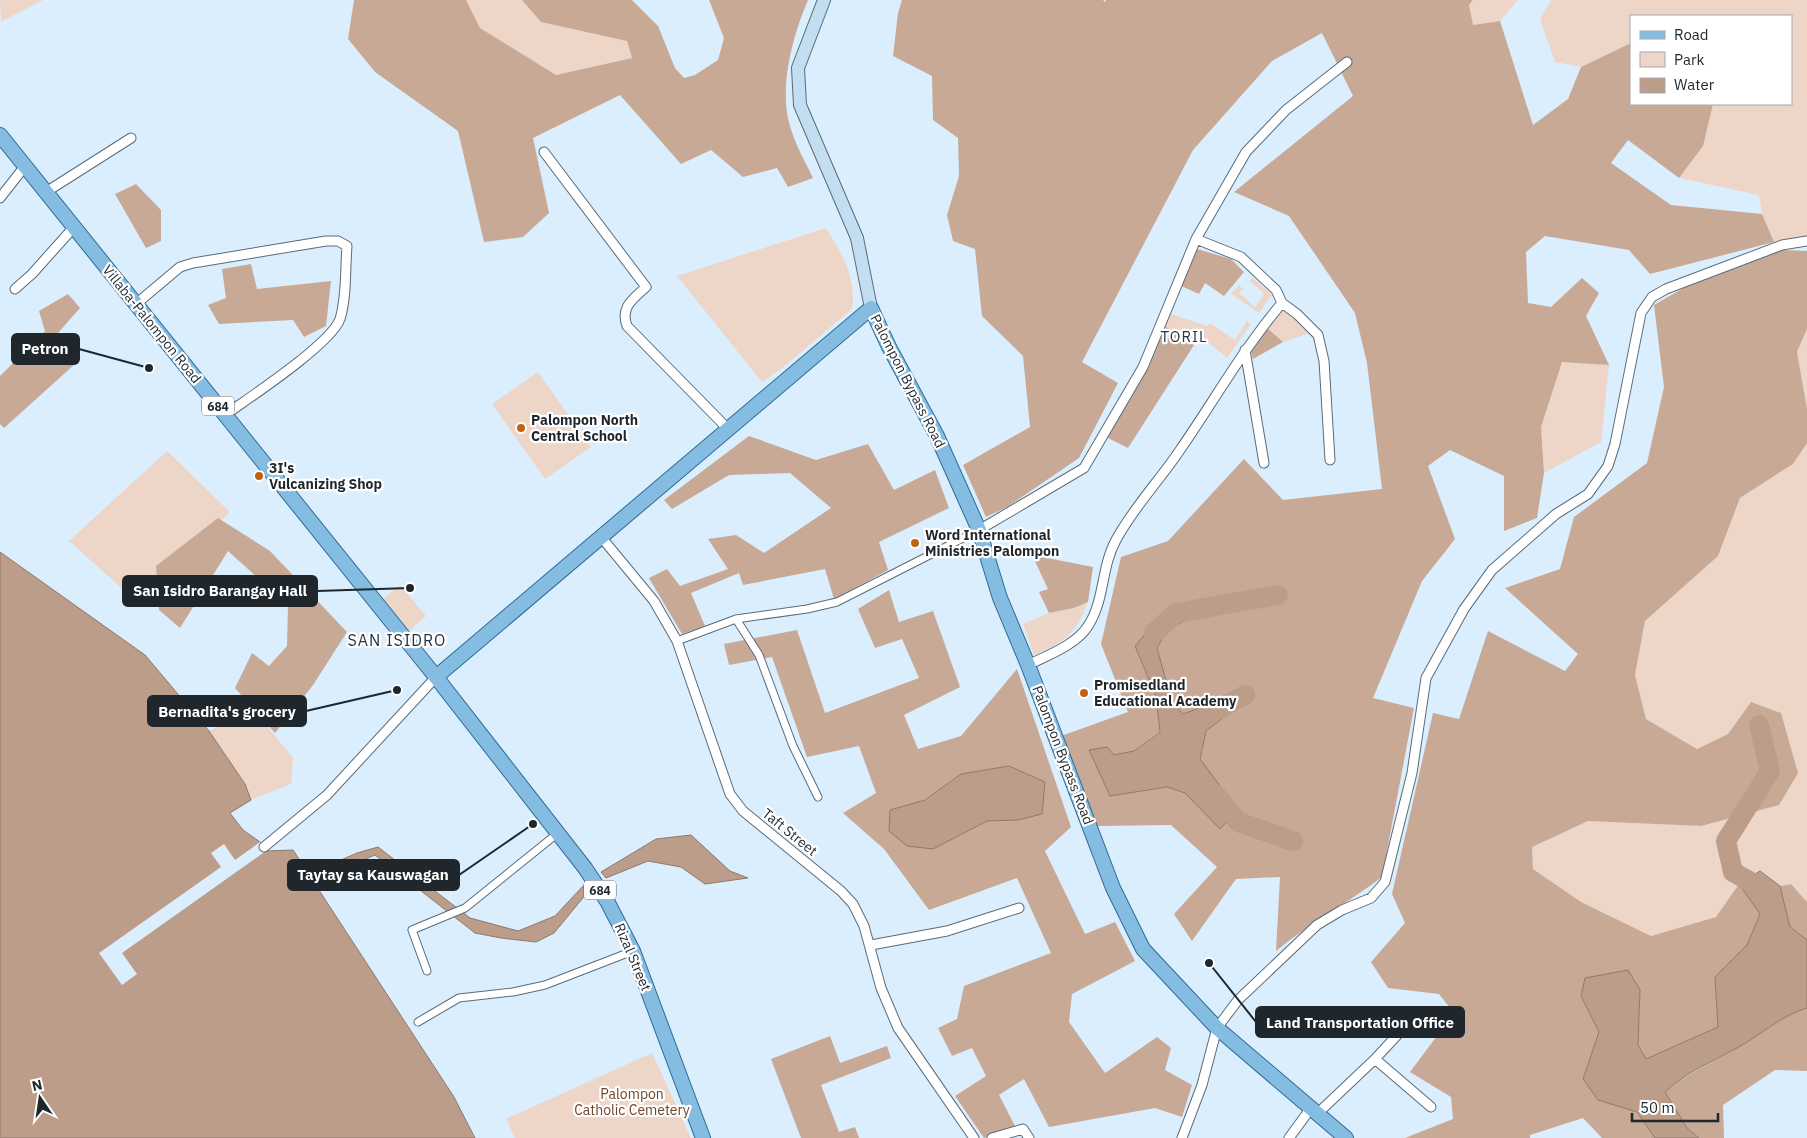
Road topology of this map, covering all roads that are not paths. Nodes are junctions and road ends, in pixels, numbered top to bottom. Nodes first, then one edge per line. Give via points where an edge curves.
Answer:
1 (824, 0) edge
2 (1347, 62) dead end
3 (0, 135) edge
4 (131, 138) dead end
5 (544, 152) dead end
6 (25, 166) junction
7 (46, 192) junction
8 (0, 198) edge
9 (74, 227) junction
10 (1196, 239) junction
11 (1807, 241) edge
12 (15, 289) dead end
13 (1282, 303) junction
14 (136, 304) junction
15 (871, 308) junction
16 (1245, 350) junction
17 (225, 415) junction
18 (728, 429) junction
19 (1330, 460) dead end
20 (1264, 463) dead end
21 (979, 530) junction
22 (602, 538) junction
23 (736, 619) junction
24 (677, 641) junction
25 (1028, 665) junction
26 (436, 678) junction
27 (818, 797) dead end
28 (558, 833) junction
29 (264, 847) dead end
30 (1019, 908) dead end
31 (871, 945) junction
32 (633, 951) junction
33 (427, 971) dead end
34 (418, 1022) dead end
35 (1217, 1028) junction
36 (1400, 1031) dead end
37 (1375, 1059) junction
38 (1431, 1107) dead end
39 (1314, 1111) junction
40 (703, 1138) edge
41 (974, 1138) edge
42 (992, 1138) edge
43 (1030, 1138) edge
44 (1182, 1138) edge
45 (1289, 1138) edge
46 (1346, 1138) edge

1 - 15 main road via 798,68 800,105 857,238
2 - 10 street via 1286,110 1246,152
3 - 6 main road, Villaba-Palompon Road / 684
4 - 7 street
5 - 18 street via 646,287 627,305 623,316 627,326
6 - 7 main road, Villaba-Palompon Road / 684
6 - 8 street
7 - 9 main road, Villaba-Palompon Road / 684
9 - 12 street
9 - 14 main road, Villaba-Palompon Road / 684
10 - 13 street via 1241,257 1276,290
10 - 21 street via 1143,367 1084,468
11 - 35 street via 1782,245 1652,297 1641,313 1616,444 1608,466 1588,494 1556,514 1492,570 1464,609 1426,678 1412,773 1384,882 1371,898 1316,925 1238,1000
13 - 16 street
13 - 19 street via 1318,335 1324,361
14 - 17 main road, Villaba-Palompon Road / 684
14 - 17 street via 180,267 193,263 326,241 346,246 344,296 339,320 327,336 286,371
15 - 18 main road
15 - 21 main road, Palompon Bypass Road via 937,436
16 - 20 street
16 - 25 street via 1181,449 1116,540 1105,565 1095,612 1088,628 1064,647
17 - 26 main road, Villaba-Palompon Road / 684
18 - 22 main road
21 - 23 street via 837,602
21 - 25 main road, Palompon Bypass Road via 1000,598
22 - 24 street, Taft Street via 654,601
22 - 26 main road
23 - 24 street
23 - 27 street via 759,655 793,746
24 - 31 street, Taft Street via 730,794 743,811 841,891 853,904
25 - 35 main road, Palompon Bypass Road via 1113,888 1143,949
26 - 28 main road, Rizal Street / 684
26 - 29 street via 327,794
28 - 32 main road, Rizal Street / 684 via 607,901
28 - 33 street via 465,908 412,930
30 - 31 street via 946,931
31 - 41 street, Taft Street via 881,988 898,1028
32 - 34 street via 545,985 459,998
32 - 40 main road, Rizal Street / 684
35 - 39 main road, Palompon Bypass Road
35 - 44 street via 1202,1084
36 - 37 street
37 - 38 street
37 - 39 street
39 - 45 street
39 - 46 main road, Palompon Bypass Road
42 - 43 street via 1023,1129

